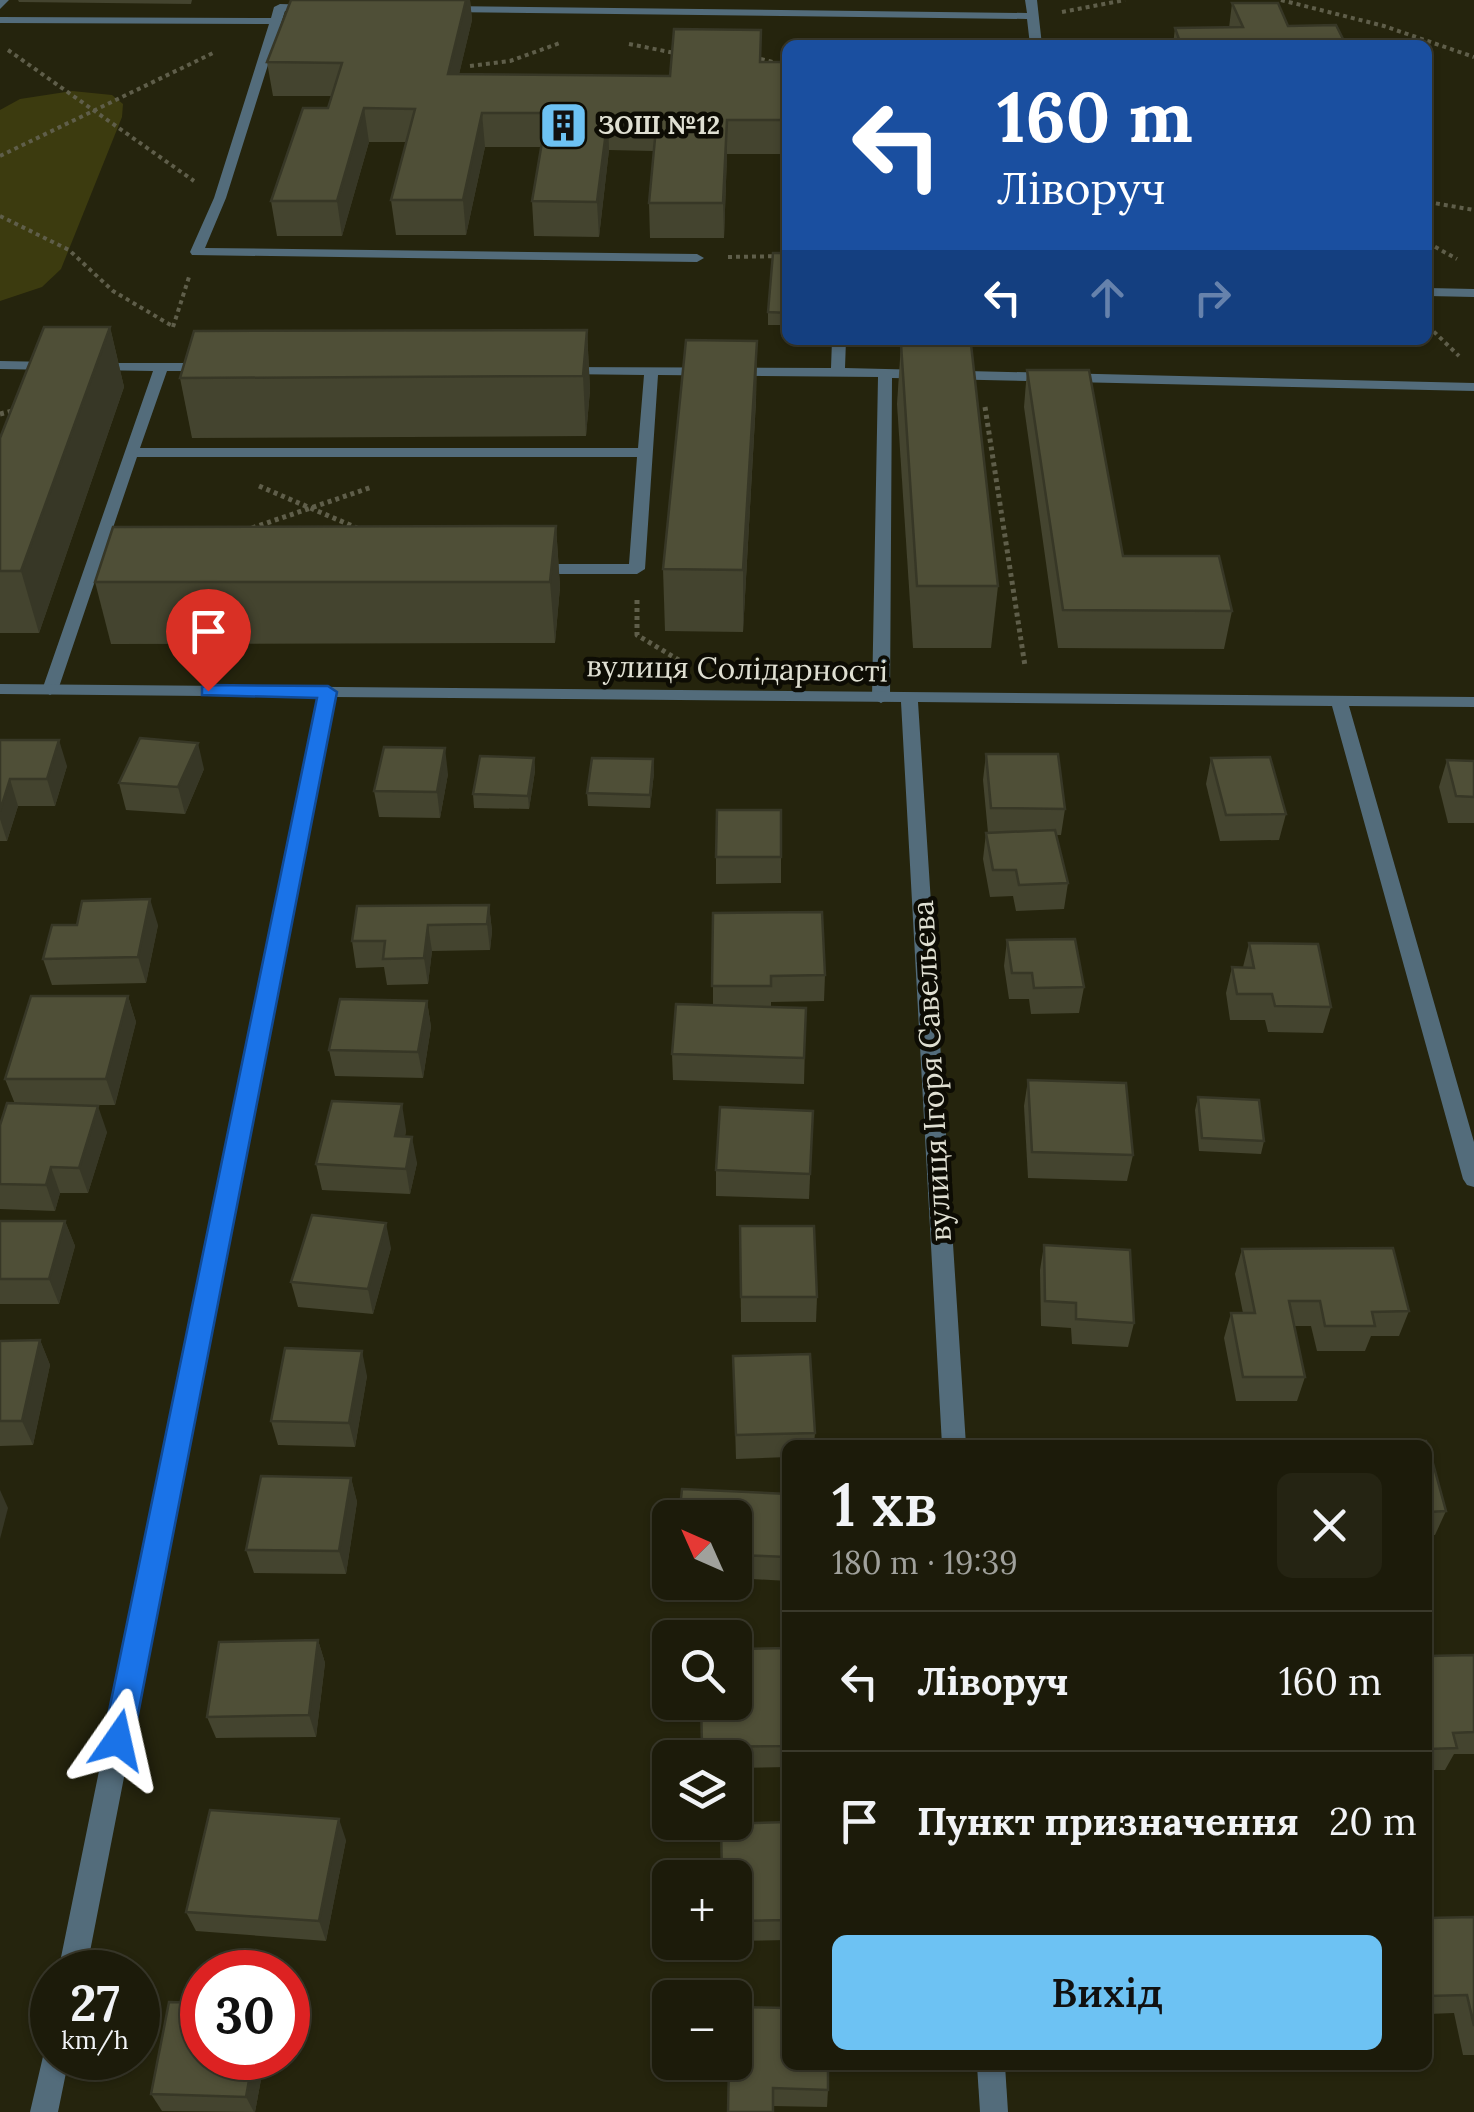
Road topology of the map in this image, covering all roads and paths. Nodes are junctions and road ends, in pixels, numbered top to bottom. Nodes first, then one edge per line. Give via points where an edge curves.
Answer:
1 (1031, 0) edge
2 (1124, 0) edge
3 (1281, 0) edge
4 (340, 8) edge
5 (435, 9) edge
6 (1032, 16) junction
7 (0, 20) edge
8 (277, 21) junction
9 (1035, 40) edge
10 (1425, 40) edge
11 (1432, 43) edge
12 (0, 44) edge
13 (1474, 57) edge
14 (93, 112) junction
15 (0, 156) edge
16 (220, 198) junction
17 (1432, 203) edge
18 (1474, 210) edge
19 (0, 216) edge
20 (1432, 245) edge
21 (197, 252) junction
22 (782, 256) edge
23 (697, 258) joint
24 (1460, 261) dead end
25 (1432, 292) edge
26 (1474, 294) edge
27 (174, 326) junction
28 (1432, 330) edge
29 (839, 345) edge
30 (1460, 358) dead end
31 (0, 365) edge
32 (30, 366) junction
33 (161, 366) junction
34 (220, 367) edge
35 (553, 370) edge
36 (651, 371) junction
37 (838, 372) junction
38 (884, 374) junction
39 (981, 376) junction
40 (1474, 387) edge
41 (6, 412) edge
42 (645, 452) junction
43 (131, 454) junction
44 (247, 481) dead end
45 (380, 484) dead end
46 (312, 509) junction
47 (364, 531) edge
48 (236, 533) edge
49 (506, 568) edge
50 (637, 569) junction
51 (0, 689) edge
52 (50, 690) junction
53 (328, 692) junction
54 (738, 696) junction
55 (881, 698) junction
56 (910, 698) junction
57 (1030, 699) junction
58 (1474, 702) edge
59 (1340, 703) junction
60 (1474, 1179) edge
61 (954, 1440) edge
62 (76, 1950) edge
63 (991, 2070) edge
64 (50, 2080) edge
65 (44, 2112) edge
66 (994, 2112) edge

1 - 6 street
2 - 6 path
3 - 10 path
4 - 8 street via 280,8
5 - 6 street
6 - 9 street
7 - 8 street
8 - 14 path
8 - 16 street
11 - 13 path
12 - 14 path
14 - 15 path
14 - 16 path
16 - 21 street
17 - 18 path
19 - 27 path via 69,250 113,291
20 - 24 path
21 - 23 street
21 - 27 path
22 - 23 path
25 - 26 street
27 - 33 path
28 - 30 path
29 - 37 street
31 - 32 street
32 - 33 street
32 - 41 street
33 - 34 street
33 - 43 street
35 - 36 street
36 - 37 street
36 - 42 street
37 - 38 street
38 - 39 street
38 - 55 street
39 - 40 street
39 - 57 path
42 - 43 street
42 - 50 street
43 - 52 street via 99,568
44 - 46 path
45 - 46 path
46 - 47 path
46 - 48 path
49 - 50 street
50 - 54 path via 637,635
51 - 52 street, вулиця Солідарності
52 - 53 street, вулиця Солідарності
53 - 54 street, вулиця Солідарності
53 - 62 street
54 - 55 street, вулиця Солідарності
55 - 56 street, вулиця Солідарності
56 - 57 street, вулиця Солідарності
56 - 61 street, вулиця Ігоря Савельєва
57 - 59 street, вулиця Солідарності
58 - 59 street, вулиця Солідарності
59 - 60 street
63 - 66 street
64 - 65 street

